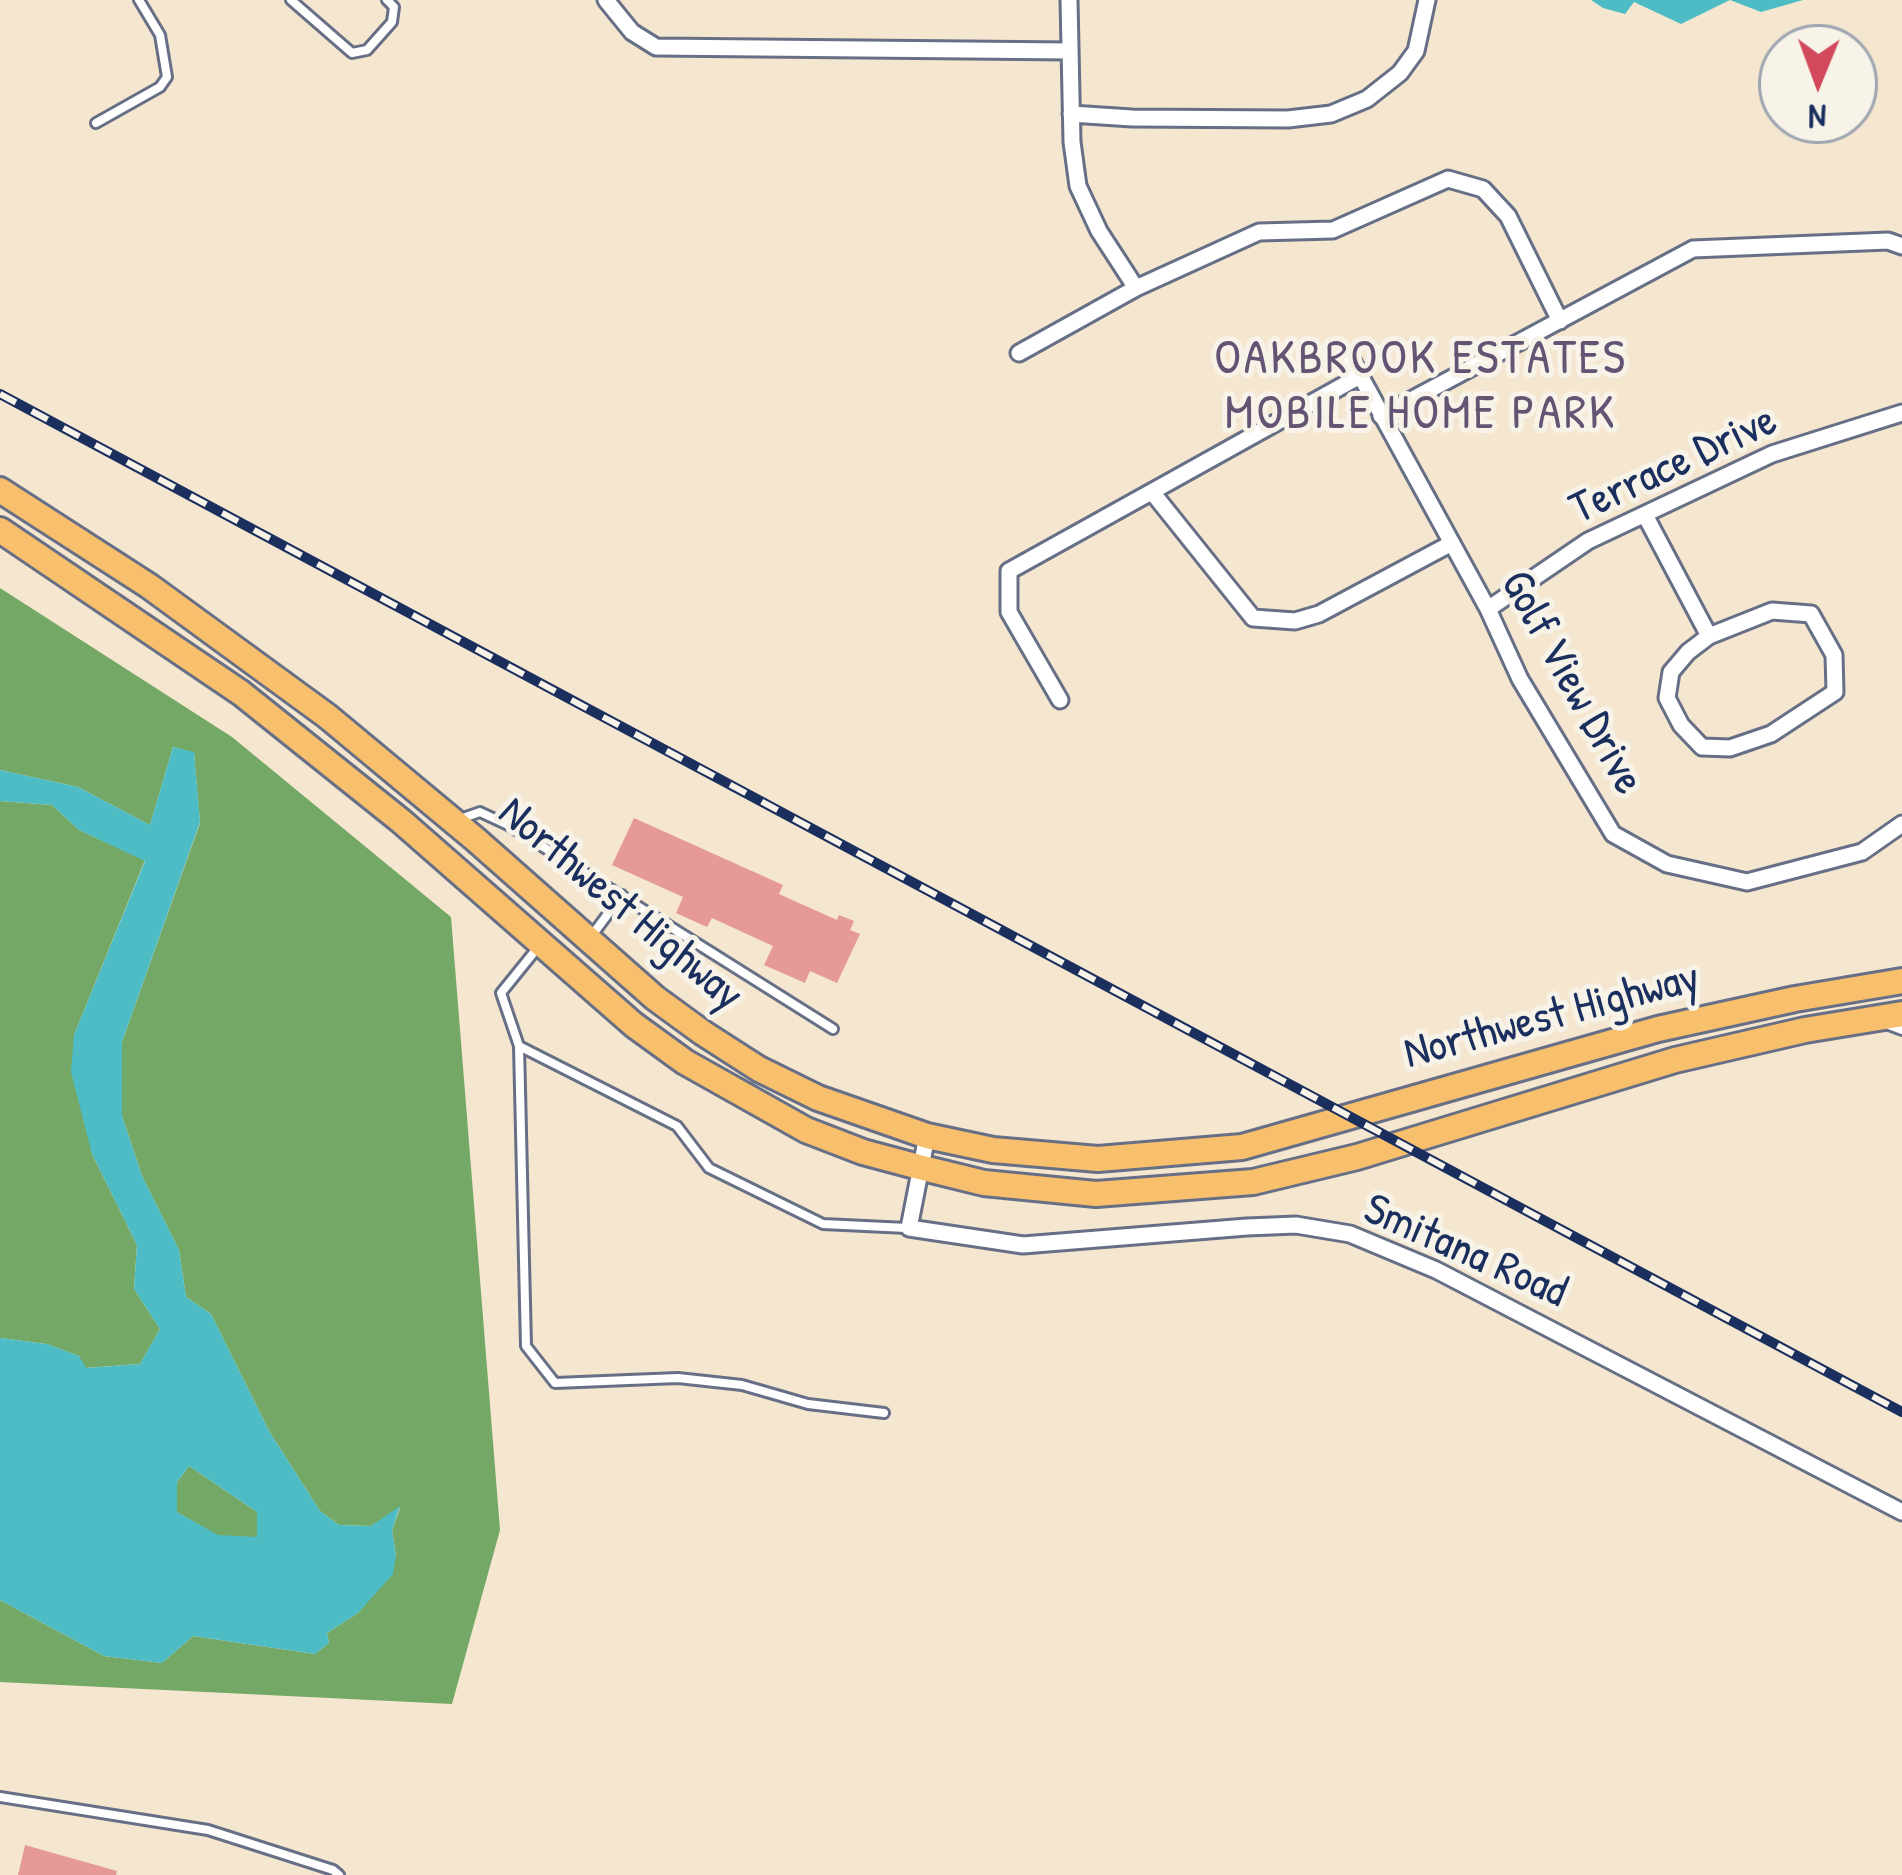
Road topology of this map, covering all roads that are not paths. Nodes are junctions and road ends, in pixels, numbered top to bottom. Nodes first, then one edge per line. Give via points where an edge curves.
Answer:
1 (140, 0) edge
2 (291, 0) edge
3 (387, 0) edge
4 (606, 0) edge
5 (1069, 0) edge
6 (1427, 0) edge
7 (1070, 51) junction
8 (1071, 114) junction
9 (96, 123) dead end
10 (1902, 246) edge
11 (1136, 288) junction
12 (1560, 321) junction
13 (1018, 353) dead end
14 (1350, 357) dead end
15 (1360, 376) junction
16 (1902, 413) edge
17 (1381, 416) junction
18 (0, 490) edge
19 (1152, 492) junction
20 (1645, 515) junction
21 (0, 530) edge
22 (1452, 543) junction
23 (1488, 609) junction
24 (1709, 637) junction
25 (1060, 700) dead end
26 (455, 821) junction
27 (1902, 824) edge
28 (622, 895) junction
29 (589, 940) junction
30 (542, 942) junction
31 (1902, 981) edge
32 (1902, 1014) edge
33 (1874, 1018) junction
34 (833, 1029) dead end
35 (1902, 1030) edge
36 (519, 1046) junction
37 (927, 1136) junction
38 (920, 1167) junction
39 (909, 1228) junction
40 (884, 1413) dead end
41 (1902, 1512) edge
42 (0, 1797) edge
43 (339, 1875) edge

1 - 9 lane via 160,35 167,77
2 - 3 lane via 352,53 367,50 392,22
4 - 7 street via 656,46
5 - 7 street
6 - 8 street via 1416,51 1400,74 1331,114
7 - 8 street
8 - 11 street via 1078,186
10 - 12 street via 1693,249
11 - 12 street via 1259,232 1333,230 1448,179 1483,189 1508,216
11 - 13 street
12 - 17 street
14 - 15 street, Golf View Drive
15 - 17 street, Golf View Drive
15 - 19 street
16 - 20 street, Terrace Drive via 1772,454
17 - 22 street, Golf View Drive
18 - 26 main road, Northwest Highway via 246,655
19 - 22 street via 1253,618 1319,614
19 - 25 street via 1009,571 1009,612
20 - 23 street, Terrace Drive via 1588,542
20 - 24 street
21 - 30 main road, Northwest Highway via 241,693
22 - 23 street, Golf View Drive
23 - 27 street, Golf View Drive via 1520,679 1613,834 1667,864 1747,882 1862,852
24 - 24 street via 1671,672 1667,698 1702,747 1730,748 1771,734 1835,692 1834,656 1811,614 1772,611
26 - 28 lane via 477,812 494,817
26 - 29 main road, Northwest Highway
28 - 29 lane
28 - 34 lane
29 - 37 main road, Northwest Highway via 655,998 759,1069
30 - 36 lane via 501,993
30 - 38 main road, Northwest Highway via 634,1024 741,1096 844,1145
31 - 37 main road, Northwest Highway via 1658,1029 1242,1147 1098,1159
32 - 33 main road, Northwest Highway
33 - 35 lane
33 - 38 main road, Northwest Highway via 1658,1064 1253,1182 1096,1194 984,1183
36 - 39 lane via 677,1126 710,1168 823,1223
36 - 40 lane via 526,1346 555,1383 679,1378
37 - 38 street
38 - 39 street
39 - 41 street, Smitana Road via 1022,1245 1296,1225 1350,1234 1436,1270
42 - 43 lane via 208,1830

